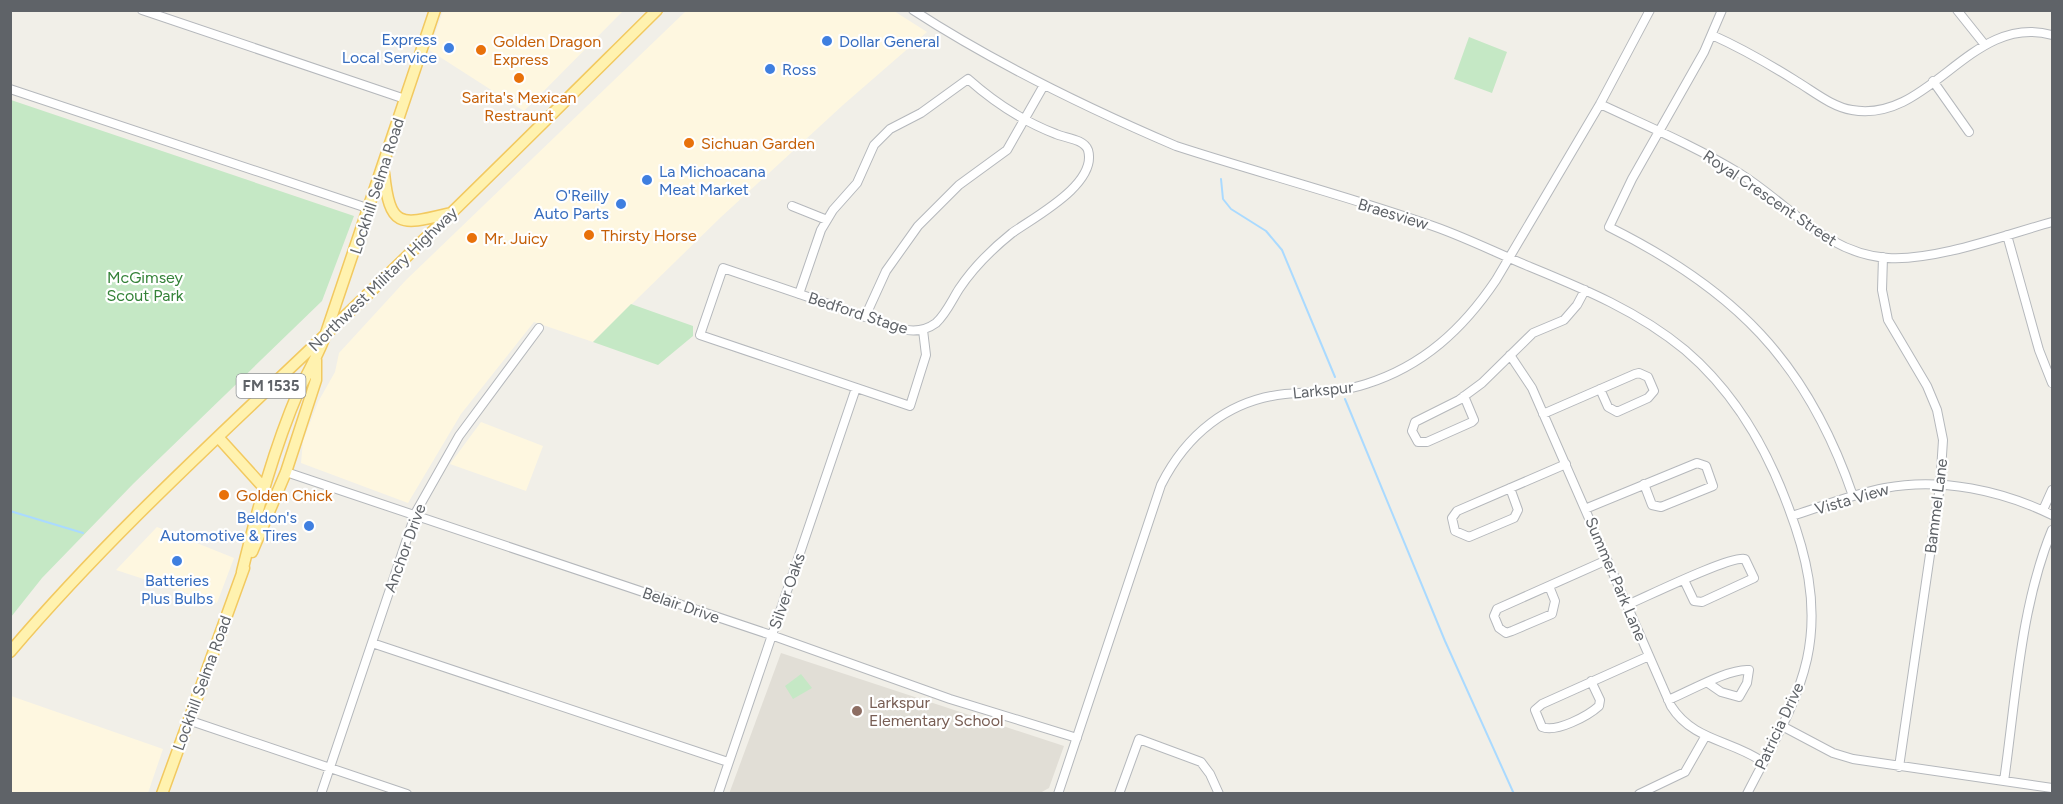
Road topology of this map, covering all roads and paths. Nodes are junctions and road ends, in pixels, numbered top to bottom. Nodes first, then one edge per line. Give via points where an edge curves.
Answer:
1 (142, 10) edge
2 (435, 10) edge
3 (657, 10) edge
4 (913, 10) edge
5 (1650, 10) edge
6 (1722, 10) edge
7 (1957, 10) edge
8 (1712, 35) junction
9 (2052, 35) edge
10 (1984, 45) junction
11 (1933, 81) junction
12 (1044, 85) junction
13 (10, 88) edge
14 (405, 99) junction
15 (1600, 104) junction
16 (1023, 118) junction
17 (1660, 132) junction
18 (1969, 132) dead end
19 (383, 168) junction
20 (792, 206) dead end
21 (370, 209) junction
22 (452, 213) junction
23 (827, 220) junction
24 (2052, 222) edge
25 (2007, 235) junction
26 (1883, 257) junction
27 (1509, 258) junction
28 (1585, 290) junction
29 (798, 294) junction
30 (865, 316) junction
31 (539, 328) dead end
32 (923, 330) junction
33 (325, 336) junction
34 (1510, 355) junction
35 (316, 360) junction
36 (2052, 383) edge
37 (856, 388) junction
38 (1600, 389) junction
39 (1464, 396) junction
40 (1543, 414) junction
41 (285, 431) junction
42 (218, 437) junction
43 (1566, 464) junction
44 (286, 472) junction
45 (1644, 484) junction
46 (1940, 486) junction
47 (1510, 488) junction
48 (265, 489) junction
49 (2052, 490) edge
50 (1853, 496) junction
51 (1585, 509) junction
52 (2043, 510) junction
53 (2052, 515) edge
54 (414, 516) junction
55 (1792, 516) junction
56 (2052, 530) edge
57 (1607, 560) junction
58 (242, 572) junction
59 (1684, 580) junction
60 (1549, 586) junction
61 (1627, 605) junction
62 (771, 635) junction
63 (372, 643) junction
64 (10, 652) edge
65 (1649, 656) junction
66 (1591, 681) junction
67 (1708, 683) junction
68 (1668, 700) junction
69 (188, 720) junction
70 (1782, 726) junction
71 (1705, 737) junction
72 (1077, 738) junction
73 (728, 762) junction
74 (1763, 762) junction
75 (1899, 766) junction
76 (329, 768) junction
77 (2004, 781) junction
78 (2052, 788) edge
79 (162, 794) edge
80 (321, 794) edge
81 (407, 794) edge
82 (718, 794) edge
83 (1058, 794) edge
84 (1119, 794) edge
85 (1219, 794) edge
86 (1639, 794) edge
87 (1747, 794) edge

1 - 14 street
2 - 14 main road, Lockhill Selma Road
3 - 22 main road, Northwest Military Highway / FM 1535
4 - 12 street, Braesview
5 - 15 street, Larkspur
6 - 8 street
7 - 10 street
8 - 11 street via 1850,110 1873,112 1895,106
8 - 17 street
9 - 10 street via 2013,32
10 - 11 street
11 - 18 street
12 - 16 street
12 - 27 street, Braesview via 1176,146 1427,224
13 - 21 street
14 - 19 main road, Lockhill Selma Road
15 - 17 street, Royal Crescent Street
15 - 27 street, Larkspur
16 - 23 street via 994,102 968,79 882,136 868,155 857,183
16 - 30 street via 1003,153 959,185 918,226 886,272
16 - 32 street, Bedford Stage via 1080,142 1087,148 1089,160 1072,189 988,255 943,314
17 - 26 street, Royal Crescent Street via 1741,174 1834,243
17 - 50 street via 1608,227 1688,271 1755,328 1809,399 1834,446
19 - 21 main road, Lockhill Selma Road
19 - 22 main road via 388,204 400,219 416,222
20 - 23 street
21 - 33 main road, Lockhill Selma Road
22 - 33 main road, Northwest Military Highway / FM 1535
23 - 29 street
24 - 25 street, Royal Crescent Street
25 - 26 street, Royal Crescent Street via 1922,256
25 - 36 street
26 - 46 street, Bammel Lane via 1882,290 1888,320 1937,410 1943,440
27 - 28 street, Braesview
27 - 72 street, Larkspur via 1464,323 1408,366 1344,390 1284,394 1249,402 1221,416 1185,445 1161,485
28 - 34 street via 1569,316 1533,333
28 - 55 street, Braesview via 1627,309 1658,329 1712,376 1756,434
29 - 30 street, Bedford Stage
29 - 37 street, Bedford Stage via 723,268 700,335
30 - 32 street, Bedford Stage via 902,329
31 - 54 street, Anchor Drive via 453,444
32 - 37 street via 926,355 910,406
33 - 35 main road, Lockhill Selma Road
33 - 42 main road, Northwest Military Highway / FM 1535
34 - 39 street
34 - 40 street, Summer Park Lane via 1528,381
35 - 41 main road, Lockhill Selma Road
35 - 44 main road, Lockhill Selma Road via 316,380
37 - 62 street, Silver Oaks
38 - 38 street via 1640,373 1648,377 1654,391 1648,398 1617,412 1608,407
38 - 40 street
39 - 39 street via 1414,422 1412,431 1418,442 1427,442 1472,422
40 - 43 street, Summer Park Lane
41 - 44 main road via 281,463
41 - 48 main road, Lockhill Selma Road
42 - 48 main road
42 - 64 main road, Northwest Military Highway via 95,558
43 - 47 street
43 - 51 street, Summer Park Lane
44 - 54 street, Belair Drive
44 - 58 main road, Lockhill Selma Road
45 - 45 street via 1697,463 1706,466 1713,482 1711,488 1661,507 1652,505
45 - 51 street
46 - 50 street, Vista View via 1888,487
46 - 52 street, Vista View via 1994,493
46 - 75 street, Bammel Lane
47 - 47 street via 1457,511 1452,518 1455,531 1469,537 1514,518 1518,510
48 - 58 main road, Lockhill Selma Road
49 - 52 street
50 - 55 street, Vista View
51 - 57 street, Summer Park Lane
52 - 53 street, Vista View
54 - 62 street, Belair Drive
54 - 63 street, Anchor Drive
55 - 70 street, Patricia Drive via 1806,557 1811,632 1801,681
56 - 77 street via 2030,600
57 - 60 street
57 - 61 street, Summer Park Lane
58 - 69 main road, Lockhill Selma Road
59 - 59 street via 1694,601 1702,602 1754,578 1741,558
59 - 61 street
60 - 60 street via 1497,609 1494,616 1499,628 1506,633 1552,614 1556,601
61 - 65 street, Summer Park Lane
62 - 72 street, Belair Drive via 950,699
62 - 73 street, Silver Oaks
63 - 73 street
63 - 76 street, Anchor Drive
65 - 66 street
65 - 68 street, Summer Park Lane
66 - 66 street via 1600,700 1593,712 1553,728 1542,727 1535,713 1537,706
67 - 67 street via 1735,671 1749,670 1747,683 1738,697
67 - 68 street
68 - 71 street, Summer Park Lane via 1682,722
69 - 76 street
69 - 79 main road, Lockhill Selma Road
70 - 74 street, Patricia Drive
70 - 75 street via 1847,758
71 - 74 street, Summer Park Lane
71 - 86 street via 1685,772
72 - 83 street, Larkspur
73 - 82 street, Silver Oaks
74 - 87 street, Patricia Drive
75 - 77 street
76 - 80 street, Anchor Drive
76 - 81 street
77 - 78 street
84 - 85 street via 1138,739 1201,762

